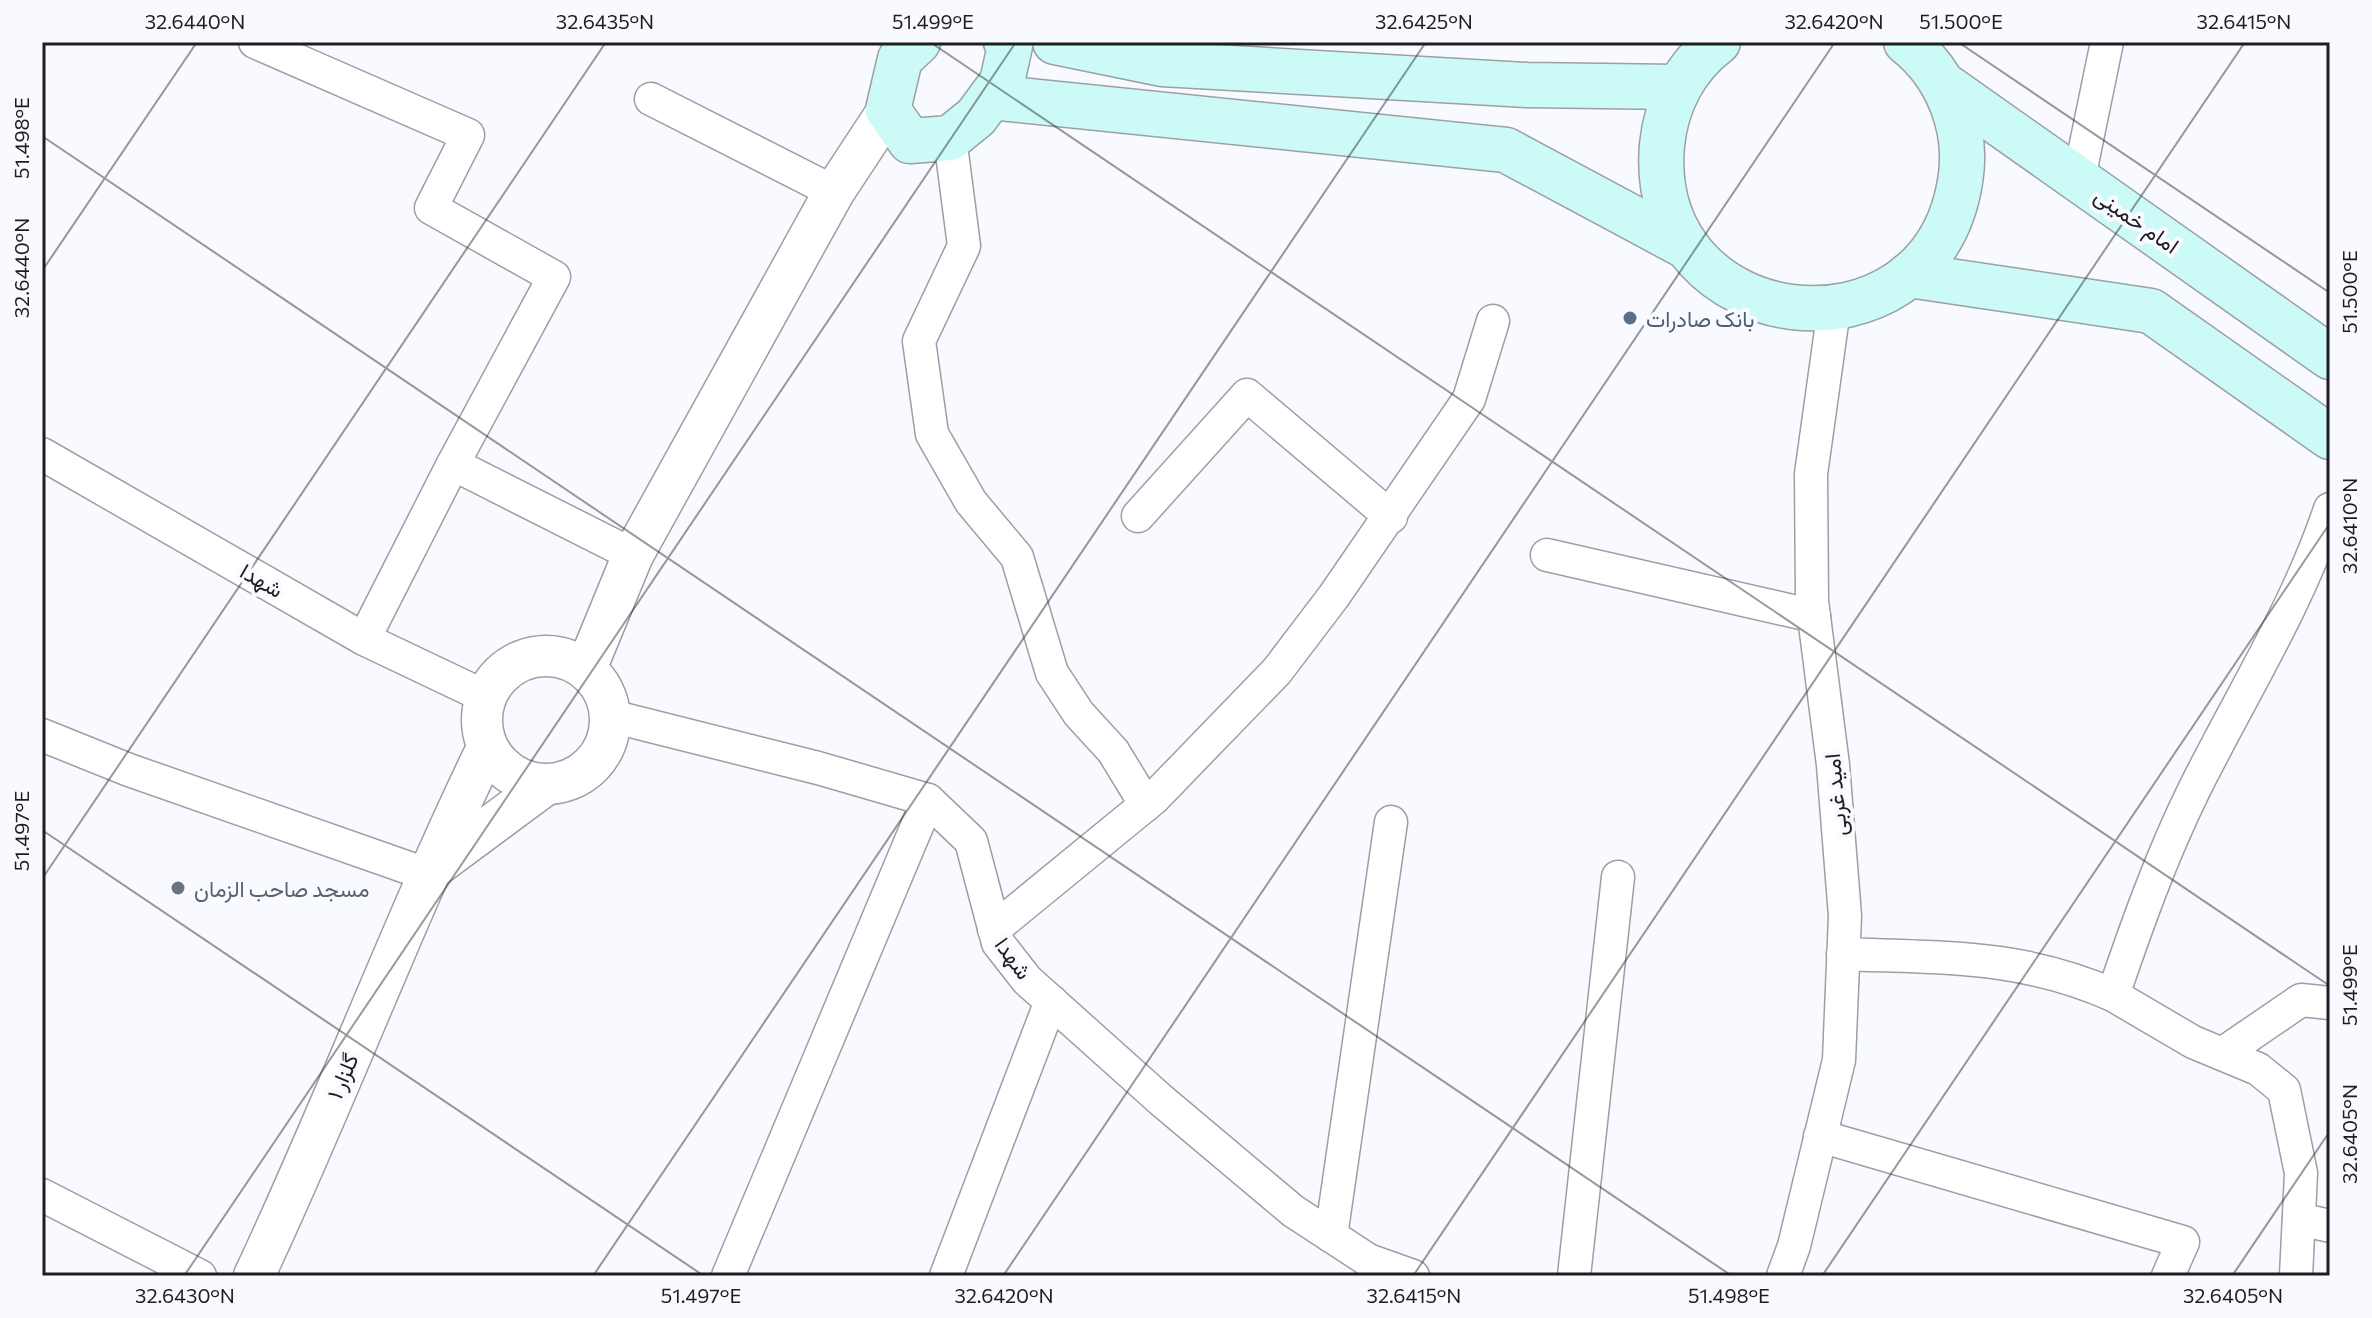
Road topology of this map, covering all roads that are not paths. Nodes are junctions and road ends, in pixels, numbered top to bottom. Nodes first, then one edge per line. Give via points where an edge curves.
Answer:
1 (255, 42) edge
2 (918, 42) edge
3 (1006, 42) edge
4 (1055, 42) edge
5 (1718, 42) edge
6 (1906, 42) edge
7 (2107, 42) edge
8 (1943, 84) junction
9 (1678, 87) junction
10 (991, 97) junction
11 (651, 99) dead end
12 (888, 110) junction
13 (950, 138) junction
14 (2079, 178) junction
15 (834, 192) junction
16 (1687, 247) junction
17 (1909, 275) junction
18 (1834, 309) junction
19 (1493, 321) dead end
20 (2330, 357) edge
21 (2330, 437) edge
22 (42, 454) edge
23 (453, 464) junction
24 (2330, 509) edge
25 (1138, 516) dead end
26 (1391, 517) junction
27 (633, 555) junction
28 (1547, 555) dead end
29 (1814, 616) junction
30 (364, 639) junction
31 (586, 669) junction
32 (486, 697) junction
33 (611, 716) junction
34 (42, 735) edge
35 (487, 748) junction
36 (544, 786) junction
37 (928, 800) junction
38 (1146, 805) junction
39 (1391, 822) dead end
40 (426, 874) junction
41 (1618, 877) dead end
42 (994, 929) junction
43 (1843, 954) junction
44 (2113, 995) junction
45 (1051, 1001) junction
46 (2330, 1003) edge
47 (2222, 1054) junction
48 (1820, 1136) junction
49 (42, 1195) edge
50 (2314, 1222) edge
51 (1331, 1236) junction
52 (1373, 1269) edge
53 (200, 1276) edge
54 (254, 1276) edge
55 (728, 1276) edge
56 (946, 1276) edge
57 (1413, 1276) edge
58 (1574, 1276) edge
59 (1783, 1276) edge
60 (2168, 1276) edge
61 (2296, 1276) edge

1 - 23 street via 468,135 431,208 554,277
2 - 12 main road via 900,59
3 - 10 main road via 1010,46 1002,82
4 - 9 main road via 1162,64 1527,85
5 - 9 main road
6 - 8 main road
7 - 14 street
8 - 14 main road, امام خمینی
8 - 17 main road via 1959,123 1963,164 1956,206 1937,243
9 - 16 main road via 1664,127 1660,168 1668,210
10 - 13 main road
10 - 16 main road via 1506,150
11 - 15 street
12 - 13 main road via 910,141
12 - 15 street
13 - 38 street via 964,246 919,341 932,434 971,502 1017,557 1052,673 1113,751
14 - 20 main road, امام خمینی
15 - 27 street
16 - 18 main road via 1716,278 1751,299 1792,310
17 - 18 main road via 1874,298
17 - 21 main road via 2151,311
18 - 29 street, امید غربی via 1811,474
19 - 26 street via 1469,399
22 - 30 street, شهدا
23 - 27 street
23 - 30 street
24 - 44 street via 2281,625 2159,865
25 - 26 street via 1247,395
26 - 38 street via 1277,671
27 - 31 street
28 - 29 street
29 - 43 street, امید غربی via 1833,765 1845,916
30 - 32 street, شهدا
31 - 32 street via 559,656 529,657 503,672
31 - 33 street via 604,690
32 - 35 street via 481,722
33 - 36 street via 603,751 587,768 579,776
33 - 37 street, شهدا
34 - 40 street
35 - 36 street via 510,775
35 - 40 street, گلزار ۱
36 - 40 street
37 - 42 street, شهدا via 971,841
37 - 55 street
38 - 42 street
39 - 51 street
40 - 54 street, گلزار ۱
41 - 58 street
42 - 45 street, شهدا via 1017,968
43 - 44 street via 2020,964
43 - 48 street, امید غربی via 1839,1060
44 - 47 street
45 - 51 street, شهدا via 1245,1171
45 - 56 street
46 - 47 street via 2301,1000
47 - 50 street via 2258,1069 2284,1090
48 - 59 street, امید غربی
48 - 60 street via 2183,1242
49 - 53 street
50 - 61 street
51 - 52 street, شهدا
52 - 57 street, شهدا

